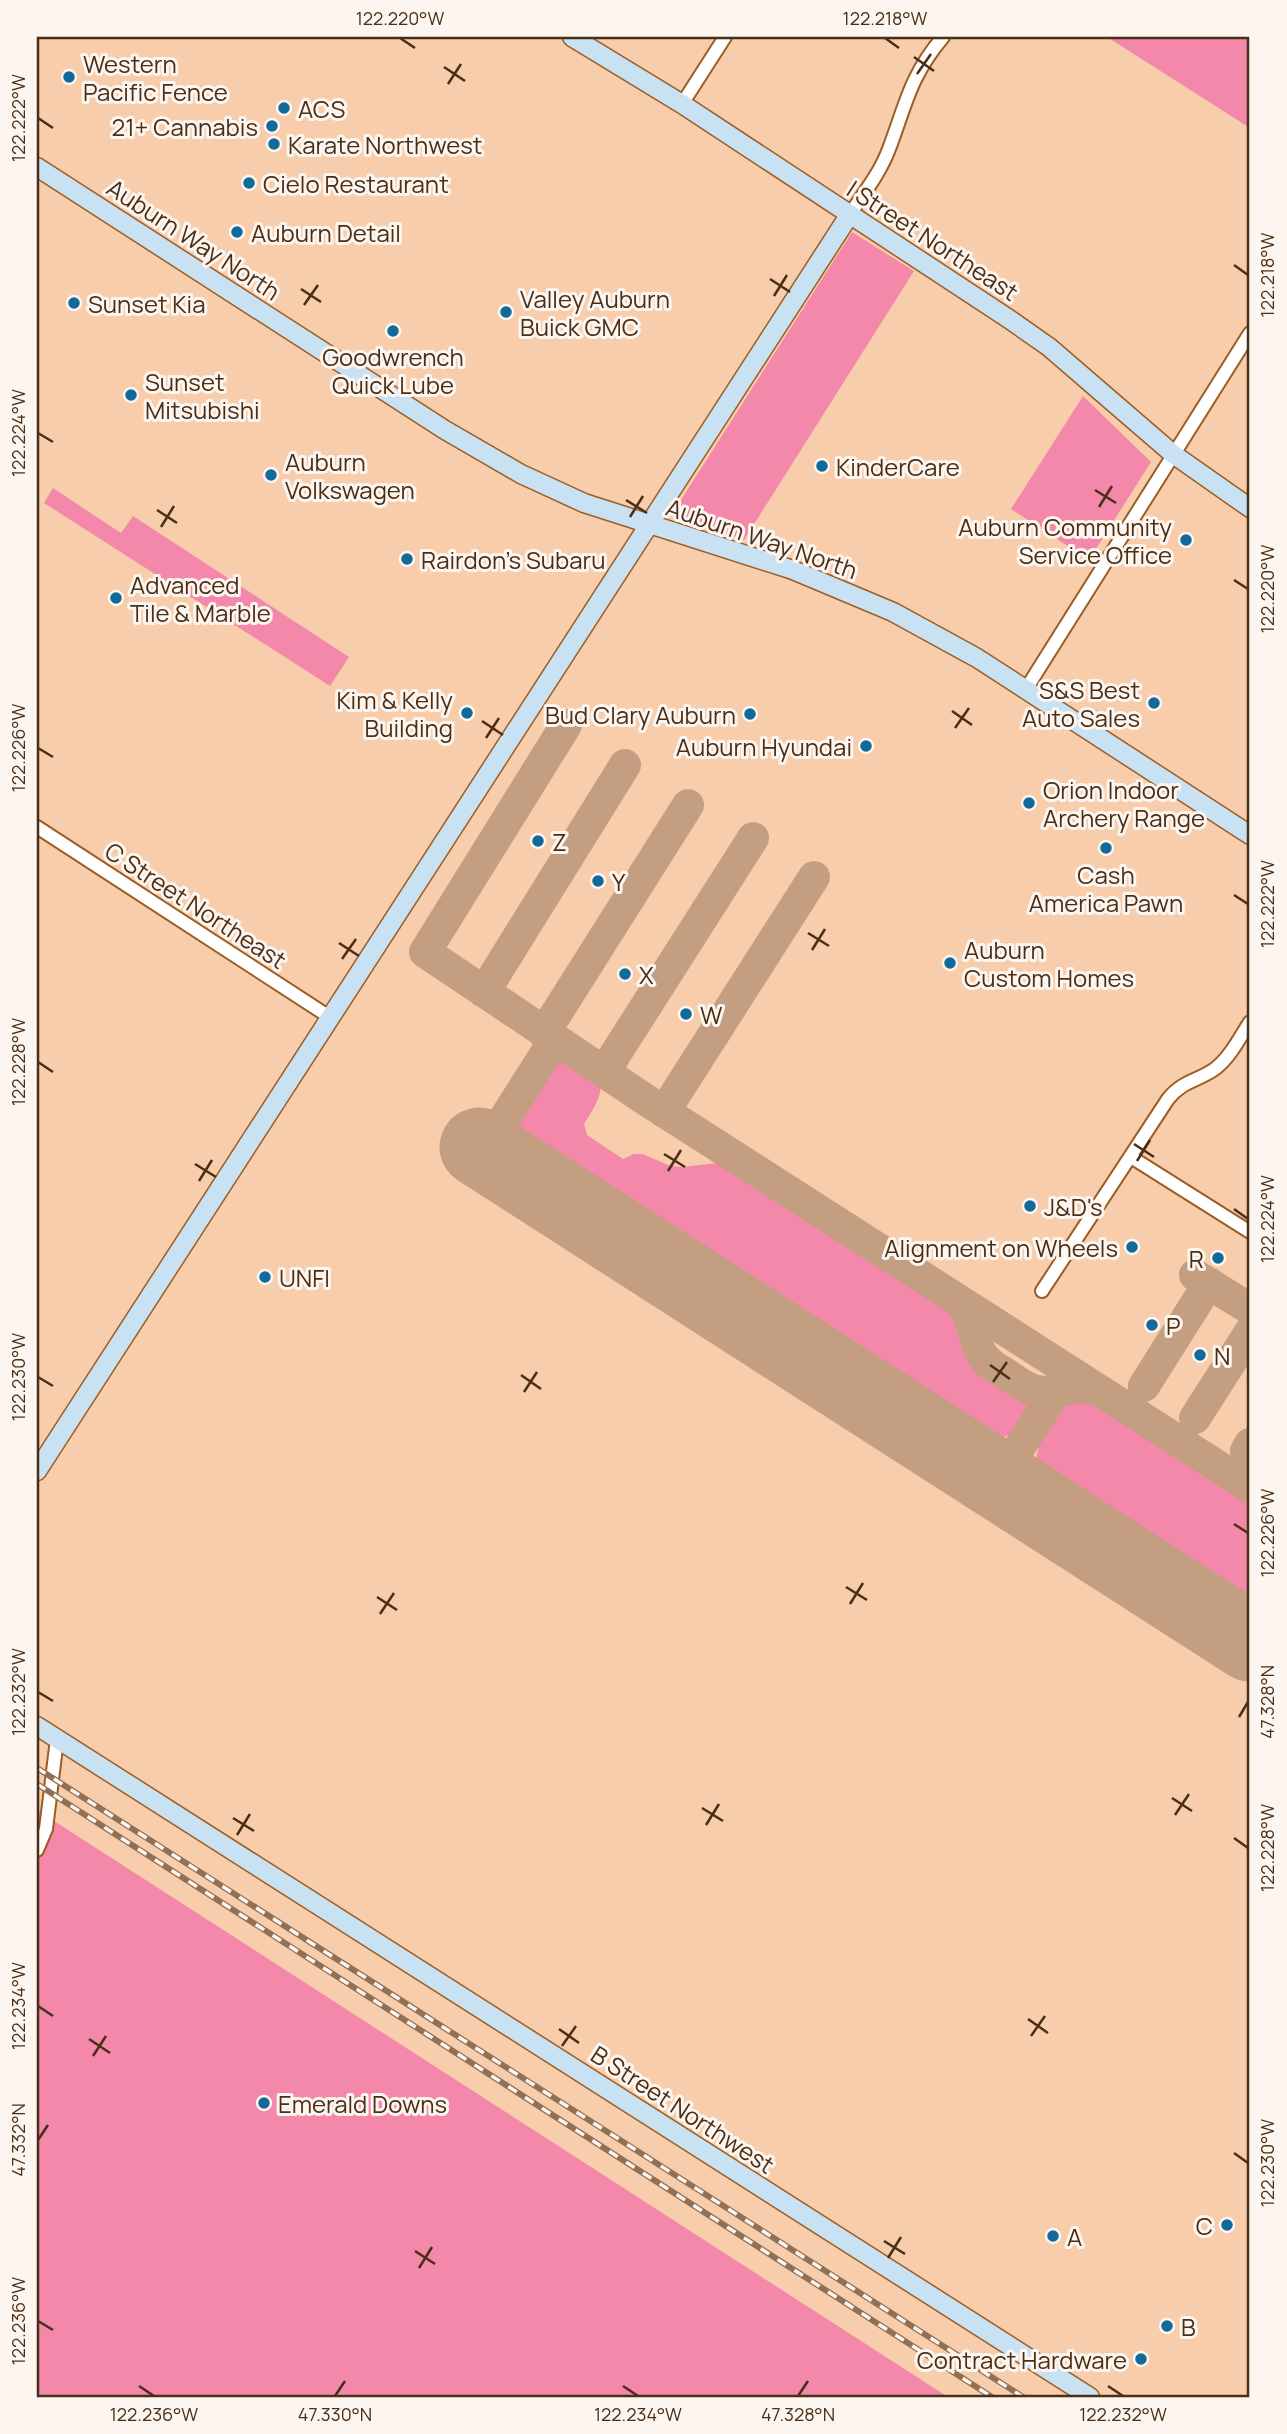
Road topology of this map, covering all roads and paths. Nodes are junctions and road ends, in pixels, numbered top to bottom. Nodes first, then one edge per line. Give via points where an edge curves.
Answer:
1 (572, 37) edge
2 (725, 37) edge
3 (943, 37) edge
4 (682, 104) junction
5 (37, 167) edge
6 (850, 214) junction
7 (1250, 333) edge
8 (1174, 454) junction
9 (1250, 508) edge
10 (649, 526) junction
11 (1026, 689) junction
12 (37, 827) edge
13 (1250, 835) edge
14 (331, 1018) junction
15 (1250, 1021) edge
16 (1131, 1157) junction
17 (1250, 1232) edge
18 (1042, 1291) dead end
19 (37, 1471) edge
20 (37, 1726) edge
21 (57, 1739) junction
22 (37, 1850) edge
23 (1090, 2397) edge

1 - 4 street, I Street Northeast
2 - 4 street
3 - 6 street via 908,90 881,167
4 - 6 street, I Street Northeast
5 - 10 street, Auburn Way North via 489,457 573,499
6 - 8 street, I Street Northeast via 1049,347
6 - 10 street
7 - 8 street
8 - 9 street, I Street Northeast
8 - 11 street
10 - 11 street, Auburn Way North via 793,570 857,596 939,637
10 - 14 street
11 - 13 street, Auburn Way North
12 - 14 street, C Street Northeast
14 - 19 street
15 - 16 street via 1216,1068 1176,1090
16 - 17 street
16 - 18 street
20 - 21 street, B Street Northwest
21 - 22 street via 46,1829
21 - 23 street, B Street Northwest

